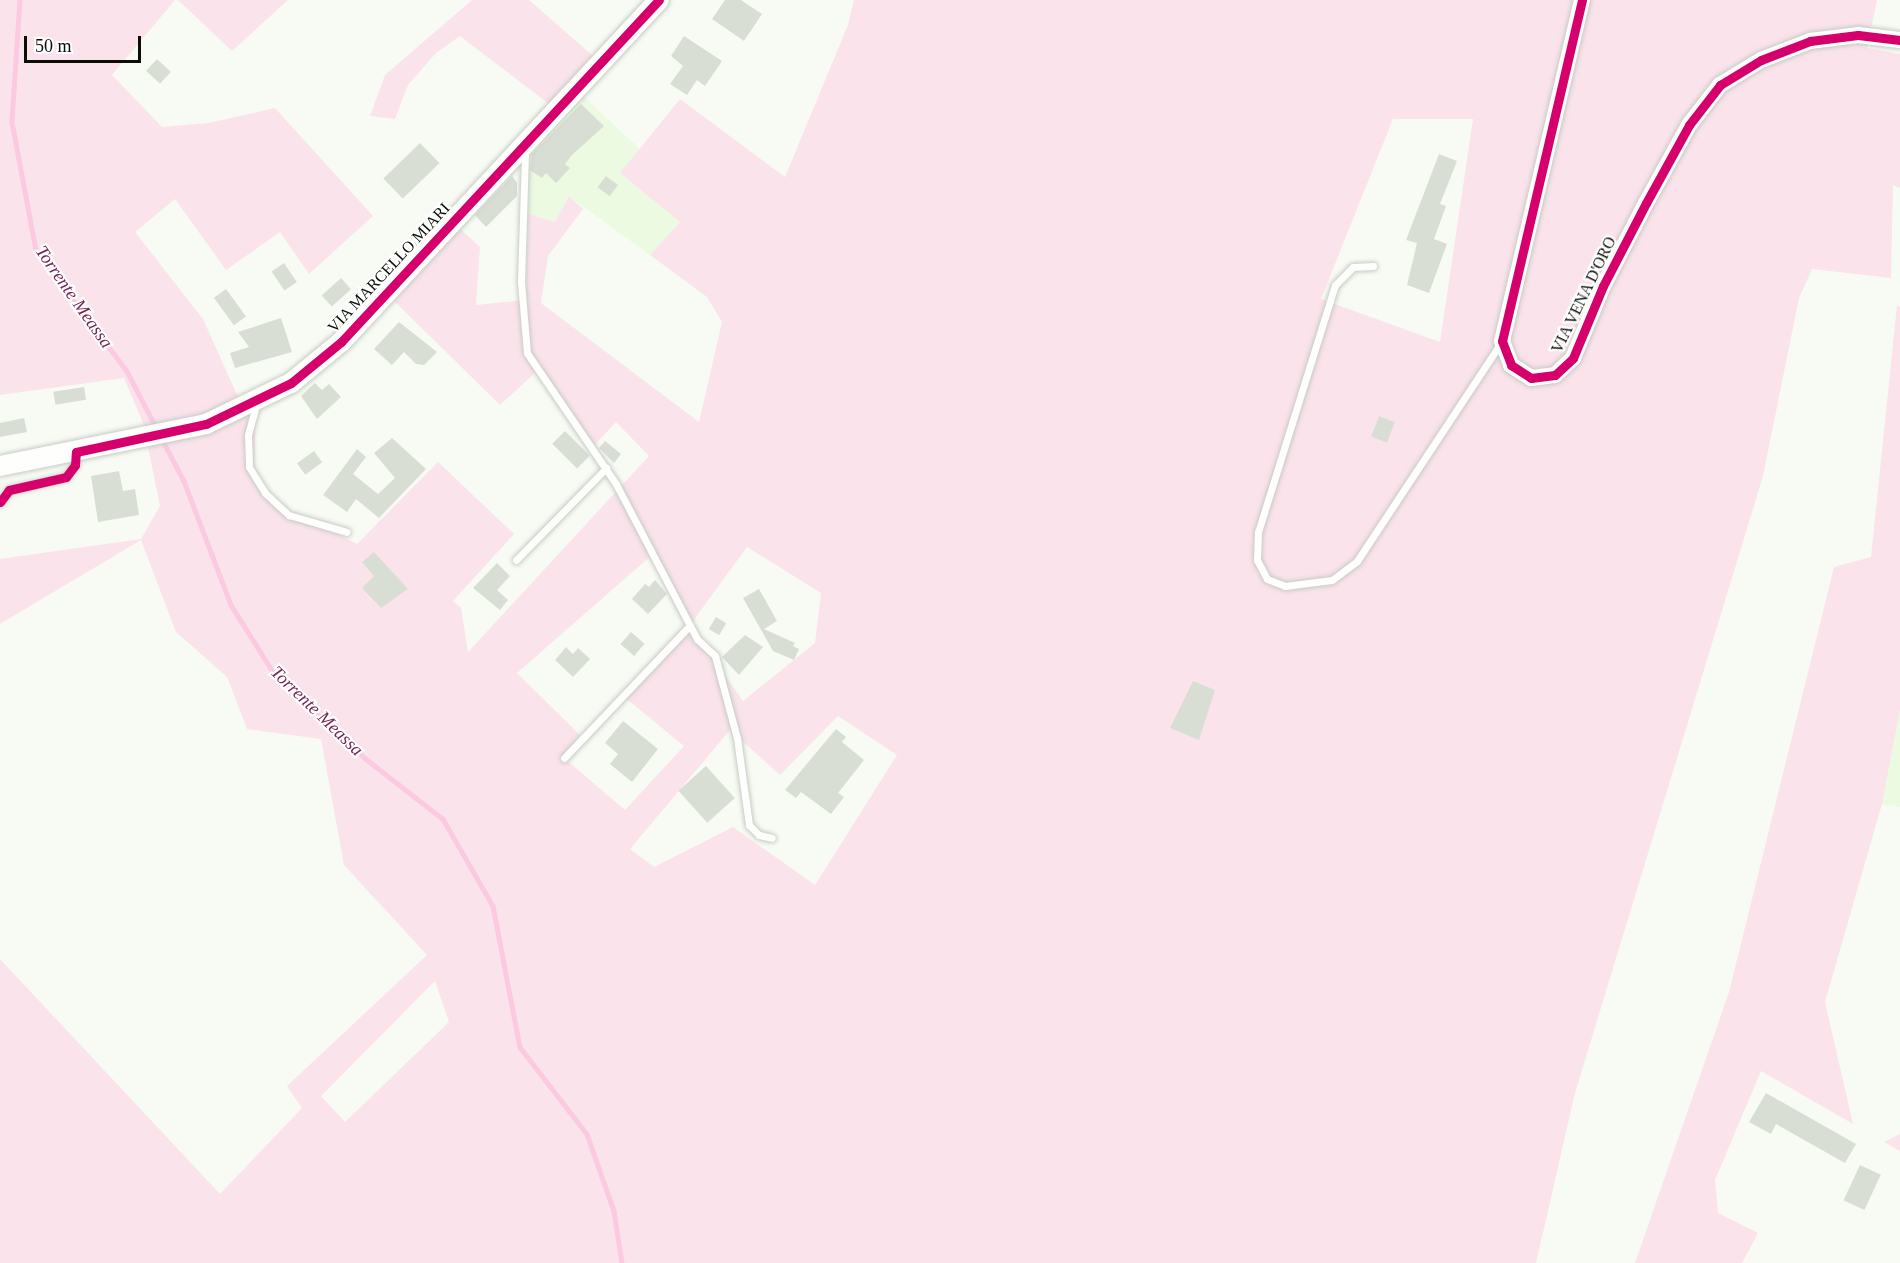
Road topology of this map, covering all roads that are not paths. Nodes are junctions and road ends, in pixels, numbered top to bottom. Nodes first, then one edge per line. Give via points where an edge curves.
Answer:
1 (659, 0) edge
2 (1582, 0) edge
3 (1900, 40) edge
4 (528, 140) junction
5 (1373, 266) dead end
6 (1502, 341) junction
7 (256, 403) junction
8 (76, 452) junction
9 (0, 466) edge
10 (606, 468) junction
11 (0, 502) edge
12 (347, 531) dead end
13 (516, 560) dead end
14 (690, 626) junction
15 (564, 758) dead end
16 (772, 838) dead end

1 - 4 main road, VIA MARCELLO MIARI
2 - 6 street
3 - 6 street, VIA VENA D'ORO via 1858,35 1810,41 1761,60 1720,85 1689,125 1564,369 1544,378 1525,375 1511,365
4 - 7 main road, VIA MARCELLO MIARI via 341,342 291,383
4 - 10 lane via 522,165 522,330 527,353
5 - 6 lane via 1353,267 1335,285 1258,532 1257,560 1267,579 1285,586 1332,580 1357,561
7 - 8 main road, VIA MARCELLO MIARI via 179,431
7 - 12 lane via 248,435 249,467 265,493 289,515
8 - 9 main road, VIA MARCELLO MIARI
8 - 11 lane via 75,465 66,477 9,490
10 - 13 lane
10 - 14 lane via 642,529
14 - 15 lane
14 - 16 lane via 715,656 723,680 745,779 749,825 759,835

